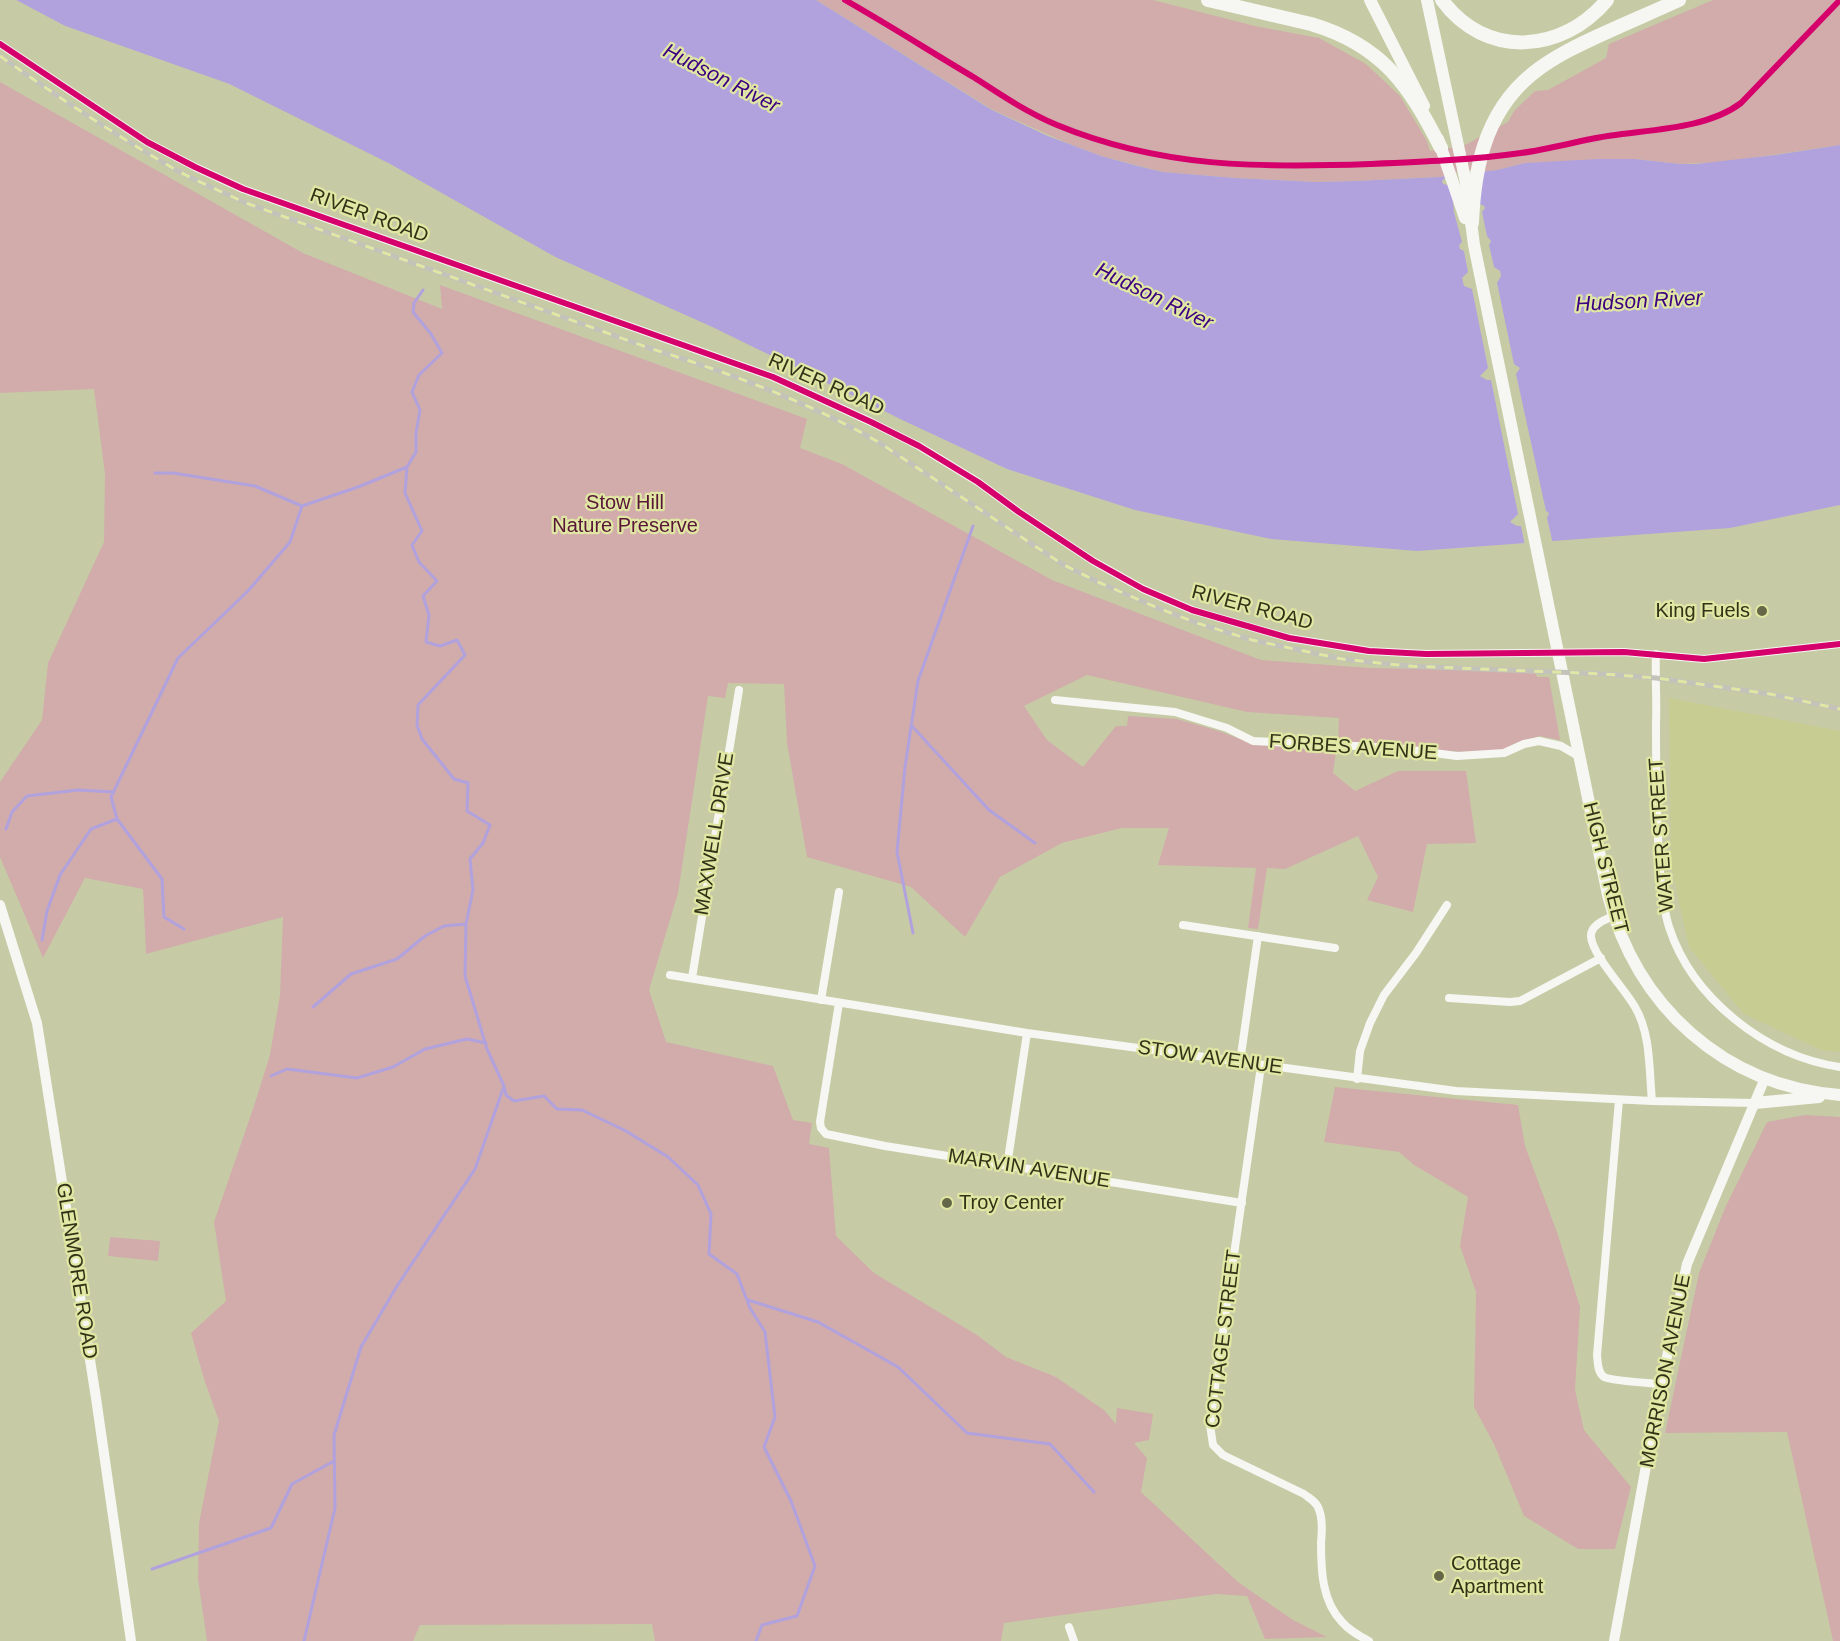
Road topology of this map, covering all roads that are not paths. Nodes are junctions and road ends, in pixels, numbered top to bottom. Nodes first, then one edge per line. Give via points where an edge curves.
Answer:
1 (1209, 0) edge
2 (1370, 0) edge
3 (1427, 0) edge
4 (1442, 0) edge
5 (1607, 0) edge
6 (1679, 0) edge
7 (0, 44) edge
8 (1425, 113) junction
9 (1441, 148) joint
10 (1472, 224) junction
11 (1474, 245) junction
12 (1840, 644) edge
13 (1656, 654) junction
14 (739, 690) dead end
15 (1055, 700) dead end
16 (1580, 757) junction
17 (839, 892) dead end
18 (0, 905) edge
19 (1447, 905) dead end
20 (1613, 916) junction
21 (1183, 925) dead end
22 (1258, 936) junction
23 (1335, 948) dead end
24 (1601, 958) junction
25 (670, 975) dead end
26 (693, 978) junction
27 (1449, 998) dead end
28 (821, 1000) junction
29 (839, 1003) junction
30 (1027, 1034) junction
31 (1240, 1062) junction
32 (1261, 1066) junction
33 (1840, 1067) edge
34 (1765, 1078) junction
35 (1357, 1079) junction
36 (1839, 1095) edge
37 (1619, 1100) junction
38 (1652, 1101) junction
39 (1755, 1103) junction
40 (1007, 1166) junction
41 (1242, 1203) junction
42 (1661, 1384) junction
43 (1069, 1627) dead end
44 (131, 1641) edge
45 (1074, 1641) edge
46 (1369, 1641) edge
47 (1614, 1641) edge

1 - 8 highway via 1311,24 1344,36 1385,64
2 - 8 main road
3 - 10 main road
4 - 5 highway via 1454,15 1474,29 1522,43 1575,30
6 - 10 highway via 1558,55 1510,96 1482,152
7 - 13 street, RIVER ROAD via 147,142 243,189 773,377 871,422 942,460 1093,561 1192,610 1289,638 1386,652
8 - 9 highway
9 - 11 main road
10 - 11 main road
11 - 16 main road, HIGH STREET
12 - 13 street, RIVER ROAD via 1704,659
13 - 33 street, WATER STREET via 1655,797 1661,883 1668,925 1679,952 1707,993 1753,1034 1800,1056
14 - 26 street, MAXWELL DRIVE
15 - 16 street, FORBES AVENUE via 1175,712 1227,728 1253,741 1396,748 1457,756 1504,753 1539,741 1561,746
16 - 20 main road, HIGH STREET
17 - 28 street
18 - 44 street, GLENMORE ROAD via 37,1023
19 - 35 street via 1384,994 1360,1051
20 - 24 street via 1592,932
20 - 34 main road, HIGH STREET via 1638,970 1676,1020 1723,1056
21 - 22 street
22 - 23 street
22 - 31 street
24 - 27 street via 1515,1002
24 - 38 street via 1640,1017 1647,1044
25 - 26 street, STOW AVENUE
26 - 28 street, STOW AVENUE
28 - 29 street, STOW AVENUE
29 - 30 street, STOW AVENUE
29 - 40 street, MARVIN AVENUE via 820,1122 826,1134
30 - 31 street, STOW AVENUE
30 - 40 street
31 - 32 street, STOW AVENUE
32 - 35 street, STOW AVENUE
32 - 41 street, COTTAGE STREET
34 - 36 main road, HIGH STREET
34 - 39 street, MORRISON AVENUE
35 - 37 street, STOW AVENUE via 1456,1091
36 - 39 main road
37 - 38 street, STOW AVENUE
37 - 42 street via 1598,1371 1603,1377
38 - 39 street, STOW AVENUE
39 - 42 street, MORRISON AVENUE via 1687,1264
40 - 41 street, MARVIN AVENUE
41 - 46 street, COTTAGE STREET via 1210,1425 1213,1445 1223,1455 1314,1501 1322,1525 1321,1565 1327,1598 1342,1622
42 - 47 street, MORRISON AVENUE
43 - 45 street

